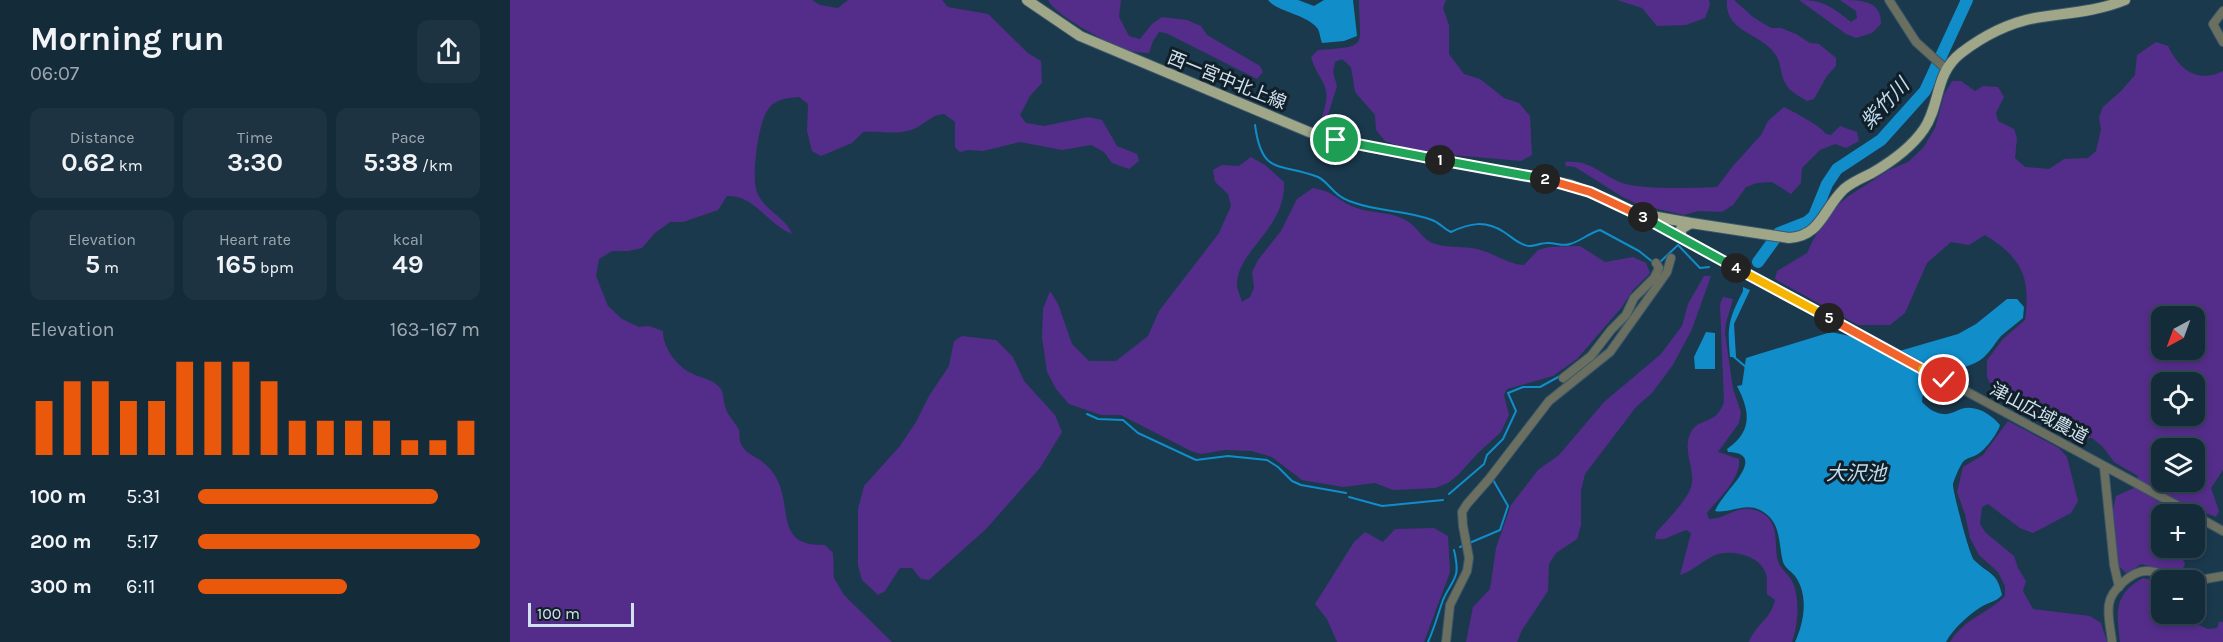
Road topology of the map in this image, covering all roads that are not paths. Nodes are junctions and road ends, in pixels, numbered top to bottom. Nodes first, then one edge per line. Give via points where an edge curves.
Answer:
1 (1027, 0) edge
2 (1889, 0) edge
3 (2125, 0) edge
4 (2223, 11) edge
5 (2223, 42) edge
6 (1943, 67) junction
7 (1636, 214) junction
8 (1691, 223) junction
9 (1681, 237) junction
10 (1671, 258) dead end
11 (1656, 263) dead end
12 (1563, 378) dead end
13 (2104, 467) junction
14 (2173, 504) edge
15 (2205, 521) edge
16 (2223, 531) edge
17 (2151, 572) edge
18 (2223, 576) edge
19 (2205, 579) edge
20 (2119, 588) junction
21 (1446, 642) edge
22 (2112, 642) edge

1 - 7 main road, 西一宮中北上線 via 1080,36 1309,132 1571,185
2 - 6 street via 1916,42
3 - 6 main road via 2029,20 1994,32
4 - 5 street via 2213,24
6 - 8 main road via 1930,120 1914,142 1842,191 1811,232 1798,237 1777,236
7 - 8 main road
7 - 9 main road, 西一宮中北上線
8 - 9 main road via 1681,229
9 - 13 street, 津山広域農道
10 - 21 street via 1667,272 1610,352 1549,401 1462,512 1469,558 1467,571 1450,605
11 - 12 street via 1659,268 1654,278 1634,297 1626,315 1590,356
13 - 14 street, 津山広域農道
13 - 20 street
15 - 16 street, 津山広域農道
17 - 20 street via 2133,575
18 - 19 street
20 - 22 street via 2109,604

